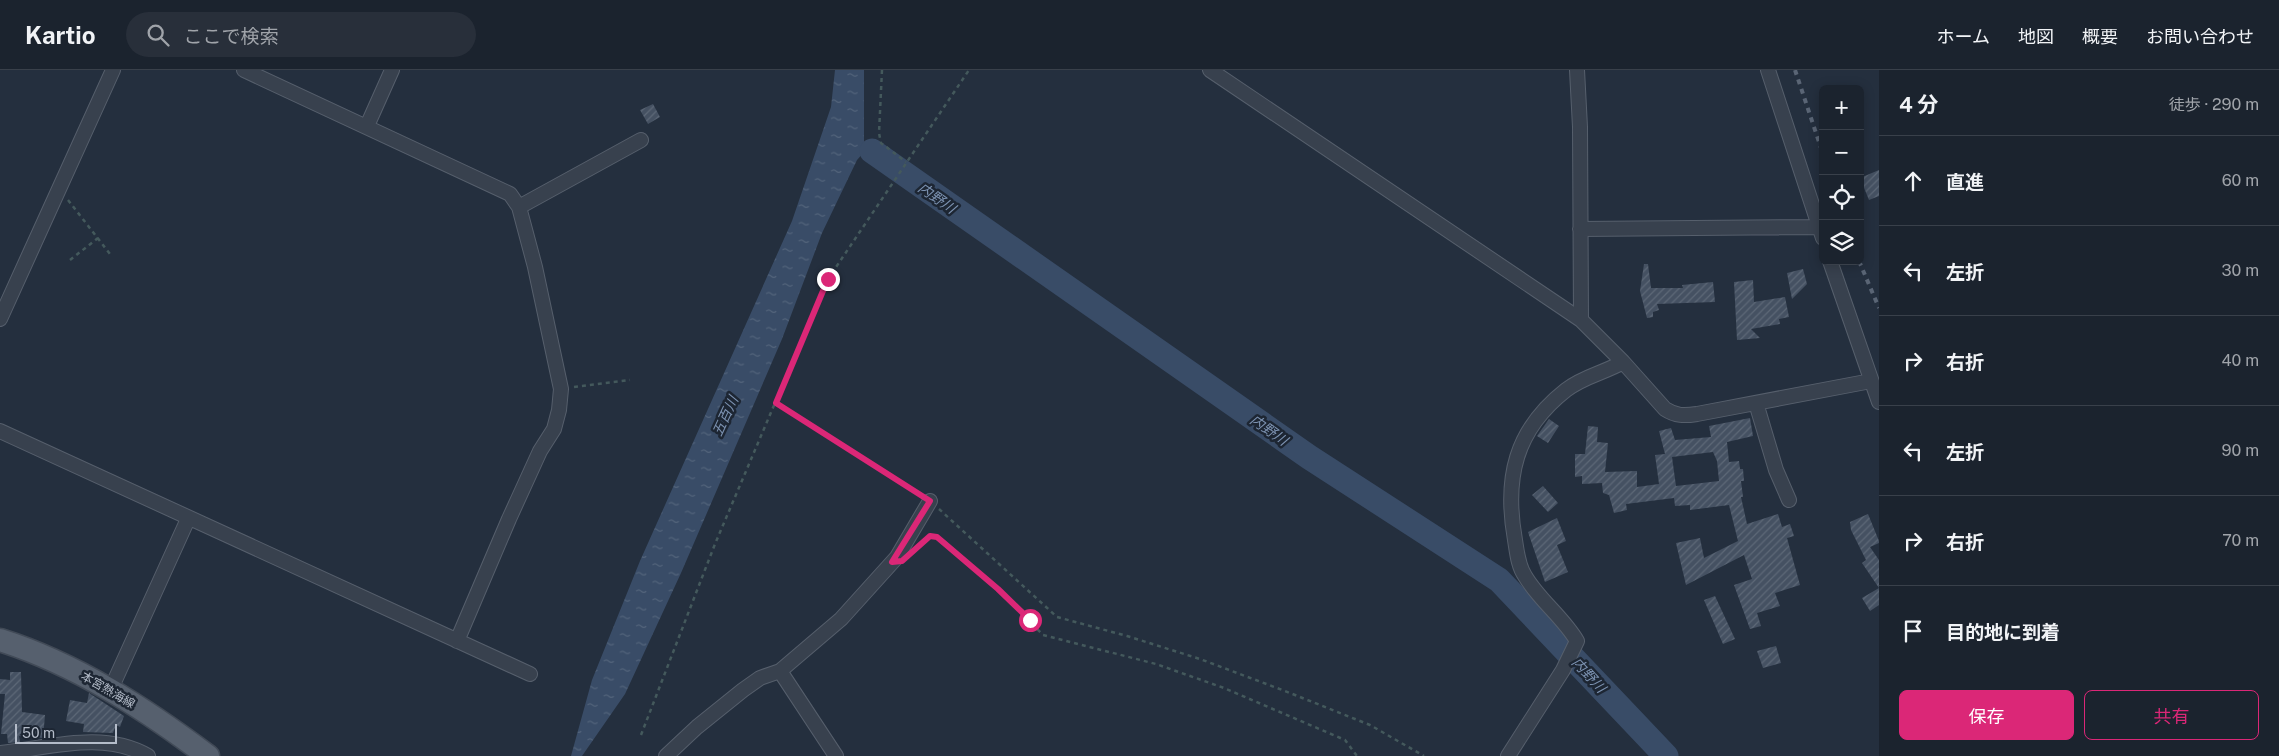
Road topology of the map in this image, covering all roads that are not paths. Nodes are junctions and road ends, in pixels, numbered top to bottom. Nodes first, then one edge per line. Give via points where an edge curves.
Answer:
1 (114, 70) edge
2 (244, 70) edge
3 (392, 70) edge
4 (1210, 70) edge
5 (1577, 70) edge
6 (1768, 70) edge
7 (367, 126) junction
8 (640, 140) dead end
9 (519, 207) junction
10 (1819, 227) edge
11 (1580, 229) junction
12 (1819, 233) edge
13 (1831, 265) edge
14 (0, 319) edge
15 (1581, 320) junction
16 (1624, 362) junction
17 (1871, 381) junction
18 (1879, 402) edge
19 (1756, 403) junction
20 (0, 432) edge
21 (1789, 500) dead end
22 (930, 501) road end
23 (188, 519) junction
24 (0, 640) edge
25 (457, 641) junction
26 (780, 672) junction
27 (530, 674) dead end
28 (110, 690) junction
29 (0, 753) edge
30 (148, 756) edge
31 (208, 756) edge
32 (666, 756) edge
33 (836, 756) edge
34 (1508, 756) edge

1 - 14 street
2 - 7 street
3 - 7 street
4 - 15 street
5 - 11 street
6 - 10 street
7 - 9 street via 510,194
8 - 9 street
9 - 25 street via 561,389 554,429 540,450 508,519
11 - 12 street
11 - 15 street
13 - 17 street
15 - 16 street
16 - 19 street via 1673,414 1682,416
16 - 34 street via 1576,383 1537,418 1527,432 1514,470 1510,492 1511,515 1522,572 1577,641 1563,670
17 - 18 street
17 - 19 street
19 - 21 street via 1776,470
20 - 23 street
22 - 26 street via 897,557 841,620
23 - 25 street
23 - 28 street
24 - 28 main road, 本宮熱海線 via 57,662
25 - 27 street
26 - 32 street via 760,678 743,690
26 - 33 street
28 - 31 main road, 本宮熱海線 via 166,724
29 - 30 street via 102,742 130,747

